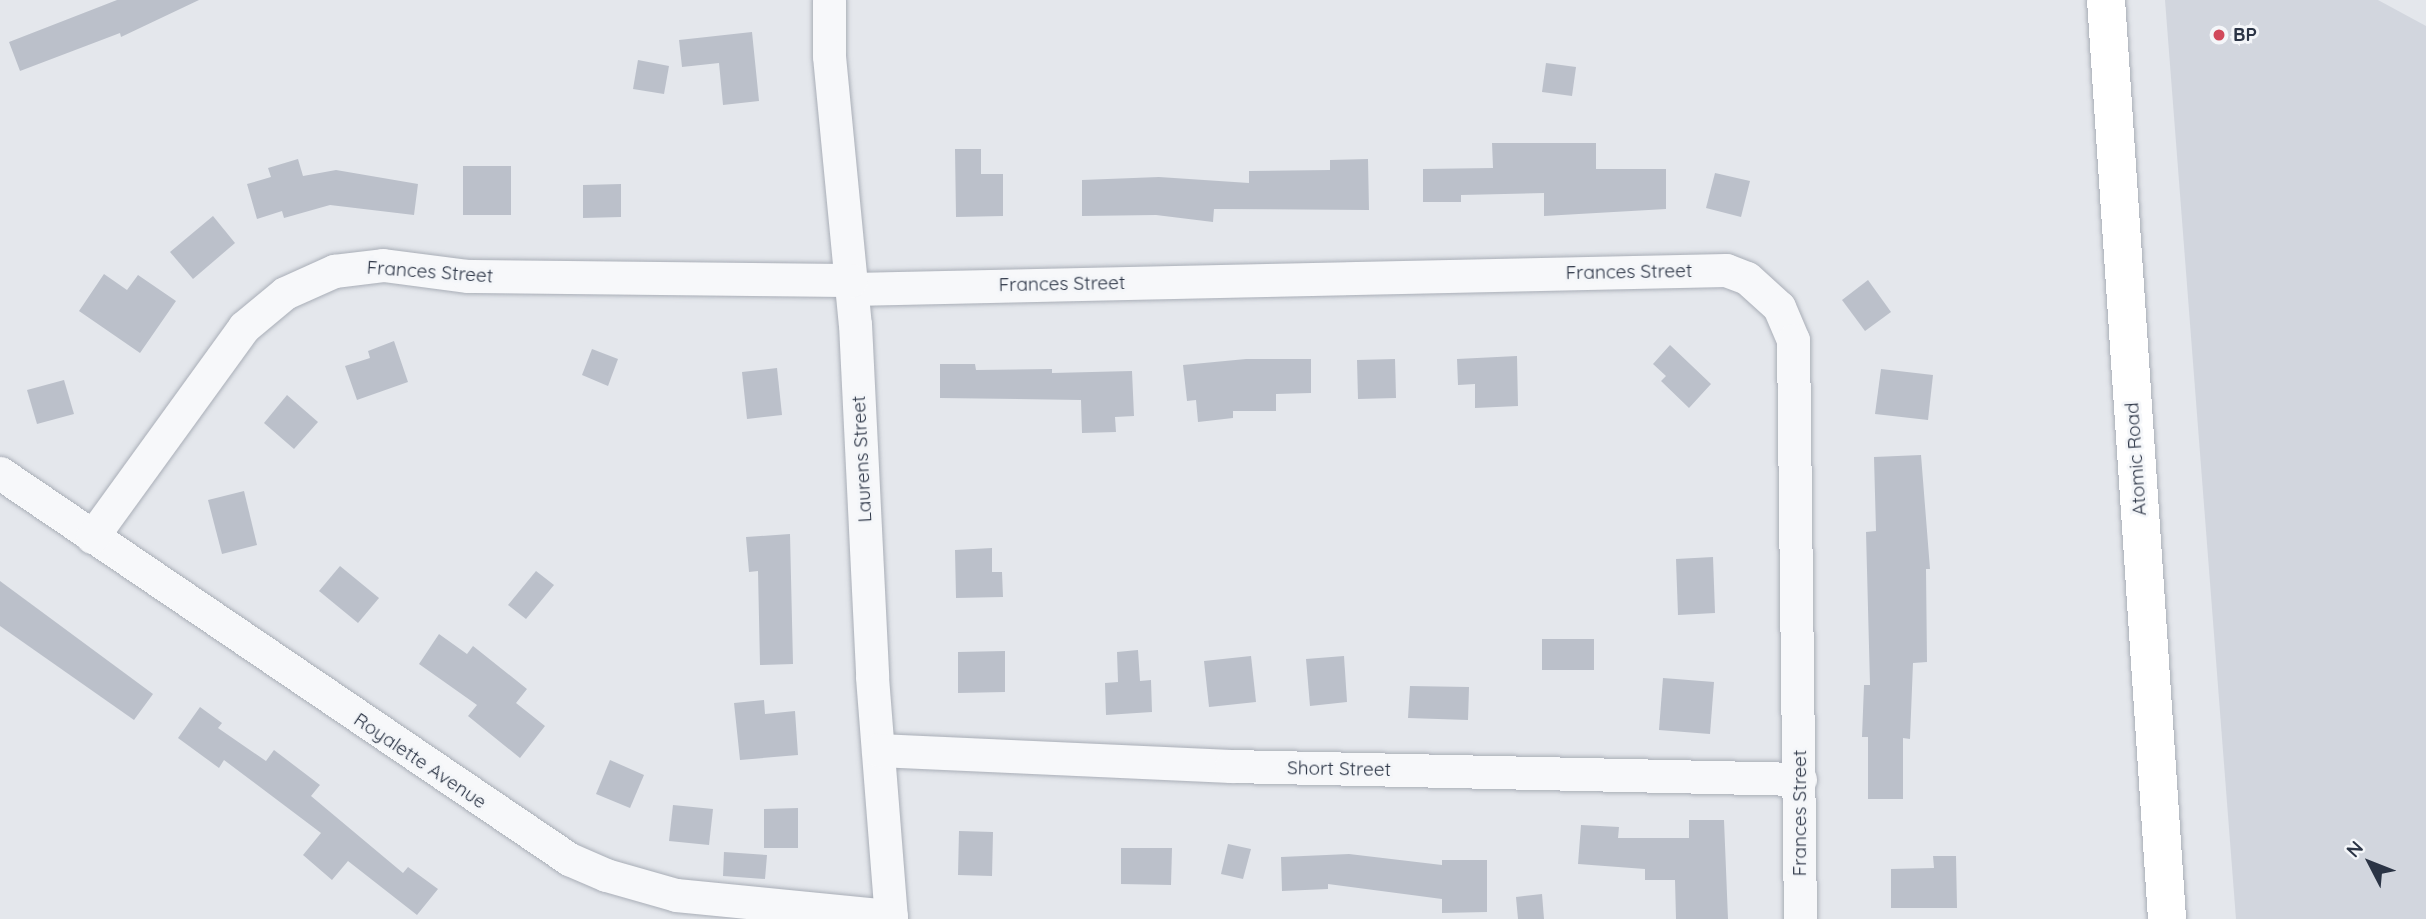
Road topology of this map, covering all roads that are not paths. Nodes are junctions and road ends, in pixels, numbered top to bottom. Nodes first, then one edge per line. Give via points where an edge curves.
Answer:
1 (829, 0) edge
2 (2106, 0) edge
3 (851, 284) junction
4 (0, 473) edge
5 (92, 537) junction
6 (878, 750) junction
7 (1800, 779) junction
8 (891, 918) edge
9 (1800, 919) edge
10 (2167, 919) edge

1 - 3 street, Laurens Street via 829,56
2 - 10 main road, Atomic Road
3 - 5 street, Frances Street via 468,276 383,265 334,271 285,292 244,327
3 - 6 street, Laurens Street
3 - 7 street, Frances Street via 1726,270 1747,278 1779,307 1793,340
4 - 5 street, Royalette Avenue
5 - 8 street, Royalette Avenue via 569,859 676,895
6 - 7 street, Short Street via 1231,766
6 - 8 street, Laurens Street
7 - 9 street, Frances Street

